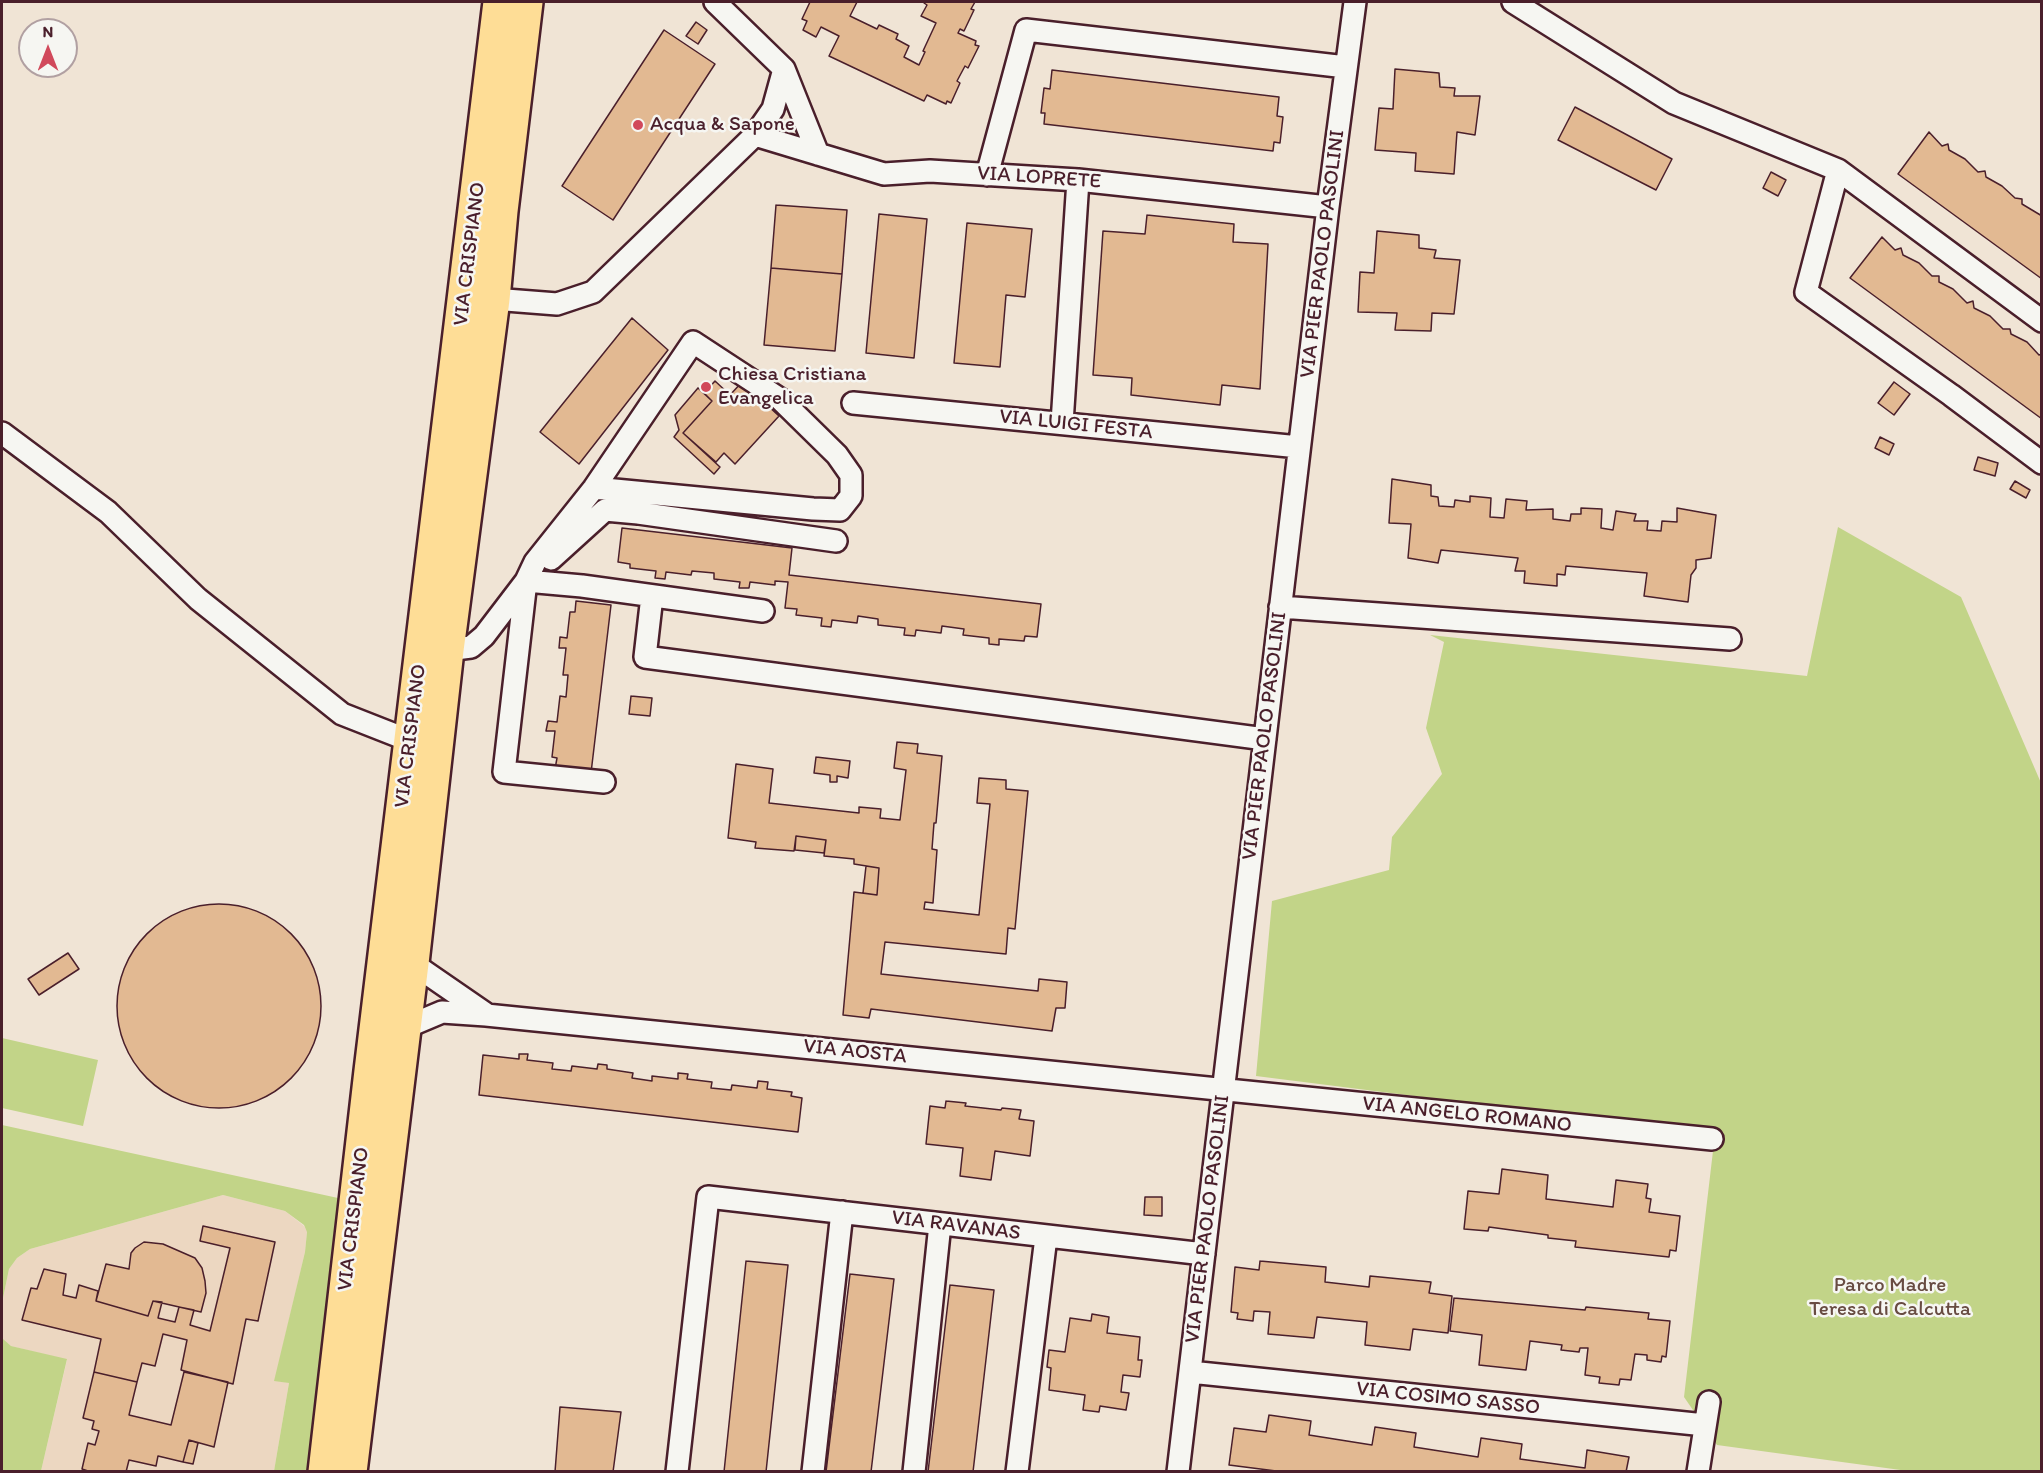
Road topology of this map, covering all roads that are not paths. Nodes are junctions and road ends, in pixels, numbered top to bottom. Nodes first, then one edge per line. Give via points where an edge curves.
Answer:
1 (500, 2) edge
2 (526, 2) edge
3 (715, 2) edge
4 (1355, 2) edge
5 (1513, 2) edge
6 (1346, 67) junction
7 (784, 69) junction
8 (755, 135) junction
9 (819, 154) junction
10 (1838, 170) junction
11 (987, 175) junction
12 (1078, 180) junction
13 (1328, 207) junction
14 (493, 298) junction
15 (2042, 321) edge
16 (853, 403) dead end
17 (1062, 423) junction
18 (2, 433) edge
19 (1299, 447) junction
20 (2042, 464) edge
21 (594, 488) junction
22 (836, 541) dead end
23 (526, 581) junction
24 (652, 596) junction
25 (1280, 607) junction
26 (763, 611) dead end
27 (1730, 639) dead end
28 (447, 650) junction
29 (411, 739) junction
30 (1265, 739) junction
31 (604, 782) dead end
32 (412, 963) junction
33 (486, 1015) junction
34 (404, 1028) junction
35 (1223, 1090) junction
36 (1712, 1139) dead end
37 (842, 1212) junction
38 (940, 1224) junction
39 (1046, 1237) junction
40 (1204, 1254) junction
41 (1190, 1372) junction
42 (1709, 1402) dead end
43 (1706, 1425) junction
44 (325, 1472) edge
45 (350, 1472) edge
46 (677, 1472) edge
47 (813, 1472) edge
48 (914, 1472) edge
49 (1017, 1472) edge
50 (1178, 1472) edge
51 (1698, 1472) edge

1 - 29 main road, VIA CRISPIANO
2 - 14 main road, VIA CRISPIANO
3 - 7 street
4 - 6 street, VIA PIER PAOLO PASOLINI
5 - 10 street via 1674,104
6 - 11 street via 1026,30
6 - 13 street, VIA PIER PAOLO PASOLINI
7 - 8 street, VIA CRISPIANO via 773,109
7 - 9 street
8 - 9 street, VIA LOPRETE
8 - 14 street, VIA CRISPIANO via 593,292 557,304
9 - 11 street, VIA LOPRETE via 884,174 930,171
10 - 15 street
10 - 20 street via 1806,292
11 - 12 street, VIA LOPRETE
12 - 13 street, VIA LOPRETE
12 - 17 street
13 - 19 street, VIA PIER PAOLO PASOLINI
14 - 28 main road, VIA CRISPIANO
16 - 17 street, VIA LUIGI FESTA
17 - 19 street, VIA LUIGI FESTA
18 - 29 street via 108,512 198,599 342,714
19 - 25 street, VIA PIER PAOLO PASOLINI
21 - 21 street, VIA CRISPIANO via 840,510 851,496 851,475 837,455 780,399 693,342
21 - 23 street, VIA CRISPIANO via 535,562
22 - 23 street, VIA CRISPIANO via 605,510
23 - 24 street
23 - 28 street, VIA CRISPIANO via 484,636 471,647
23 - 31 street via 504,772
24 - 26 street
24 - 30 street via 645,657
25 - 27 street
25 - 30 street, VIA PIER PAOLO PASOLINI
28 - 32 main road, VIA CRISPIANO
29 - 44 main road, VIA CRISPIANO
30 - 35 street, VIA PIER PAOLO PASOLINI
32 - 33 street
32 - 34 main road, VIA CRISPIANO
33 - 34 street via 442,1012
33 - 35 street, VIA AOSTA
34 - 45 main road, VIA CRISPIANO
35 - 36 street, VIA ANGELO ROMANO
35 - 40 street, VIA PIER PAOLO PASOLINI
37 - 38 street, VIA RAVANAS
37 - 46 street, VIA RAVANAS via 708,1197
37 - 47 street
38 - 39 street, VIA RAVANAS
38 - 48 street
39 - 40 street, VIA RAVANAS
39 - 49 street
40 - 41 street, VIA PIER PAOLO PASOLINI
41 - 43 street, VIA COSIMO SASSO
41 - 50 street, VIA PIER PAOLO PASOLINI
42 - 43 street
43 - 51 street

